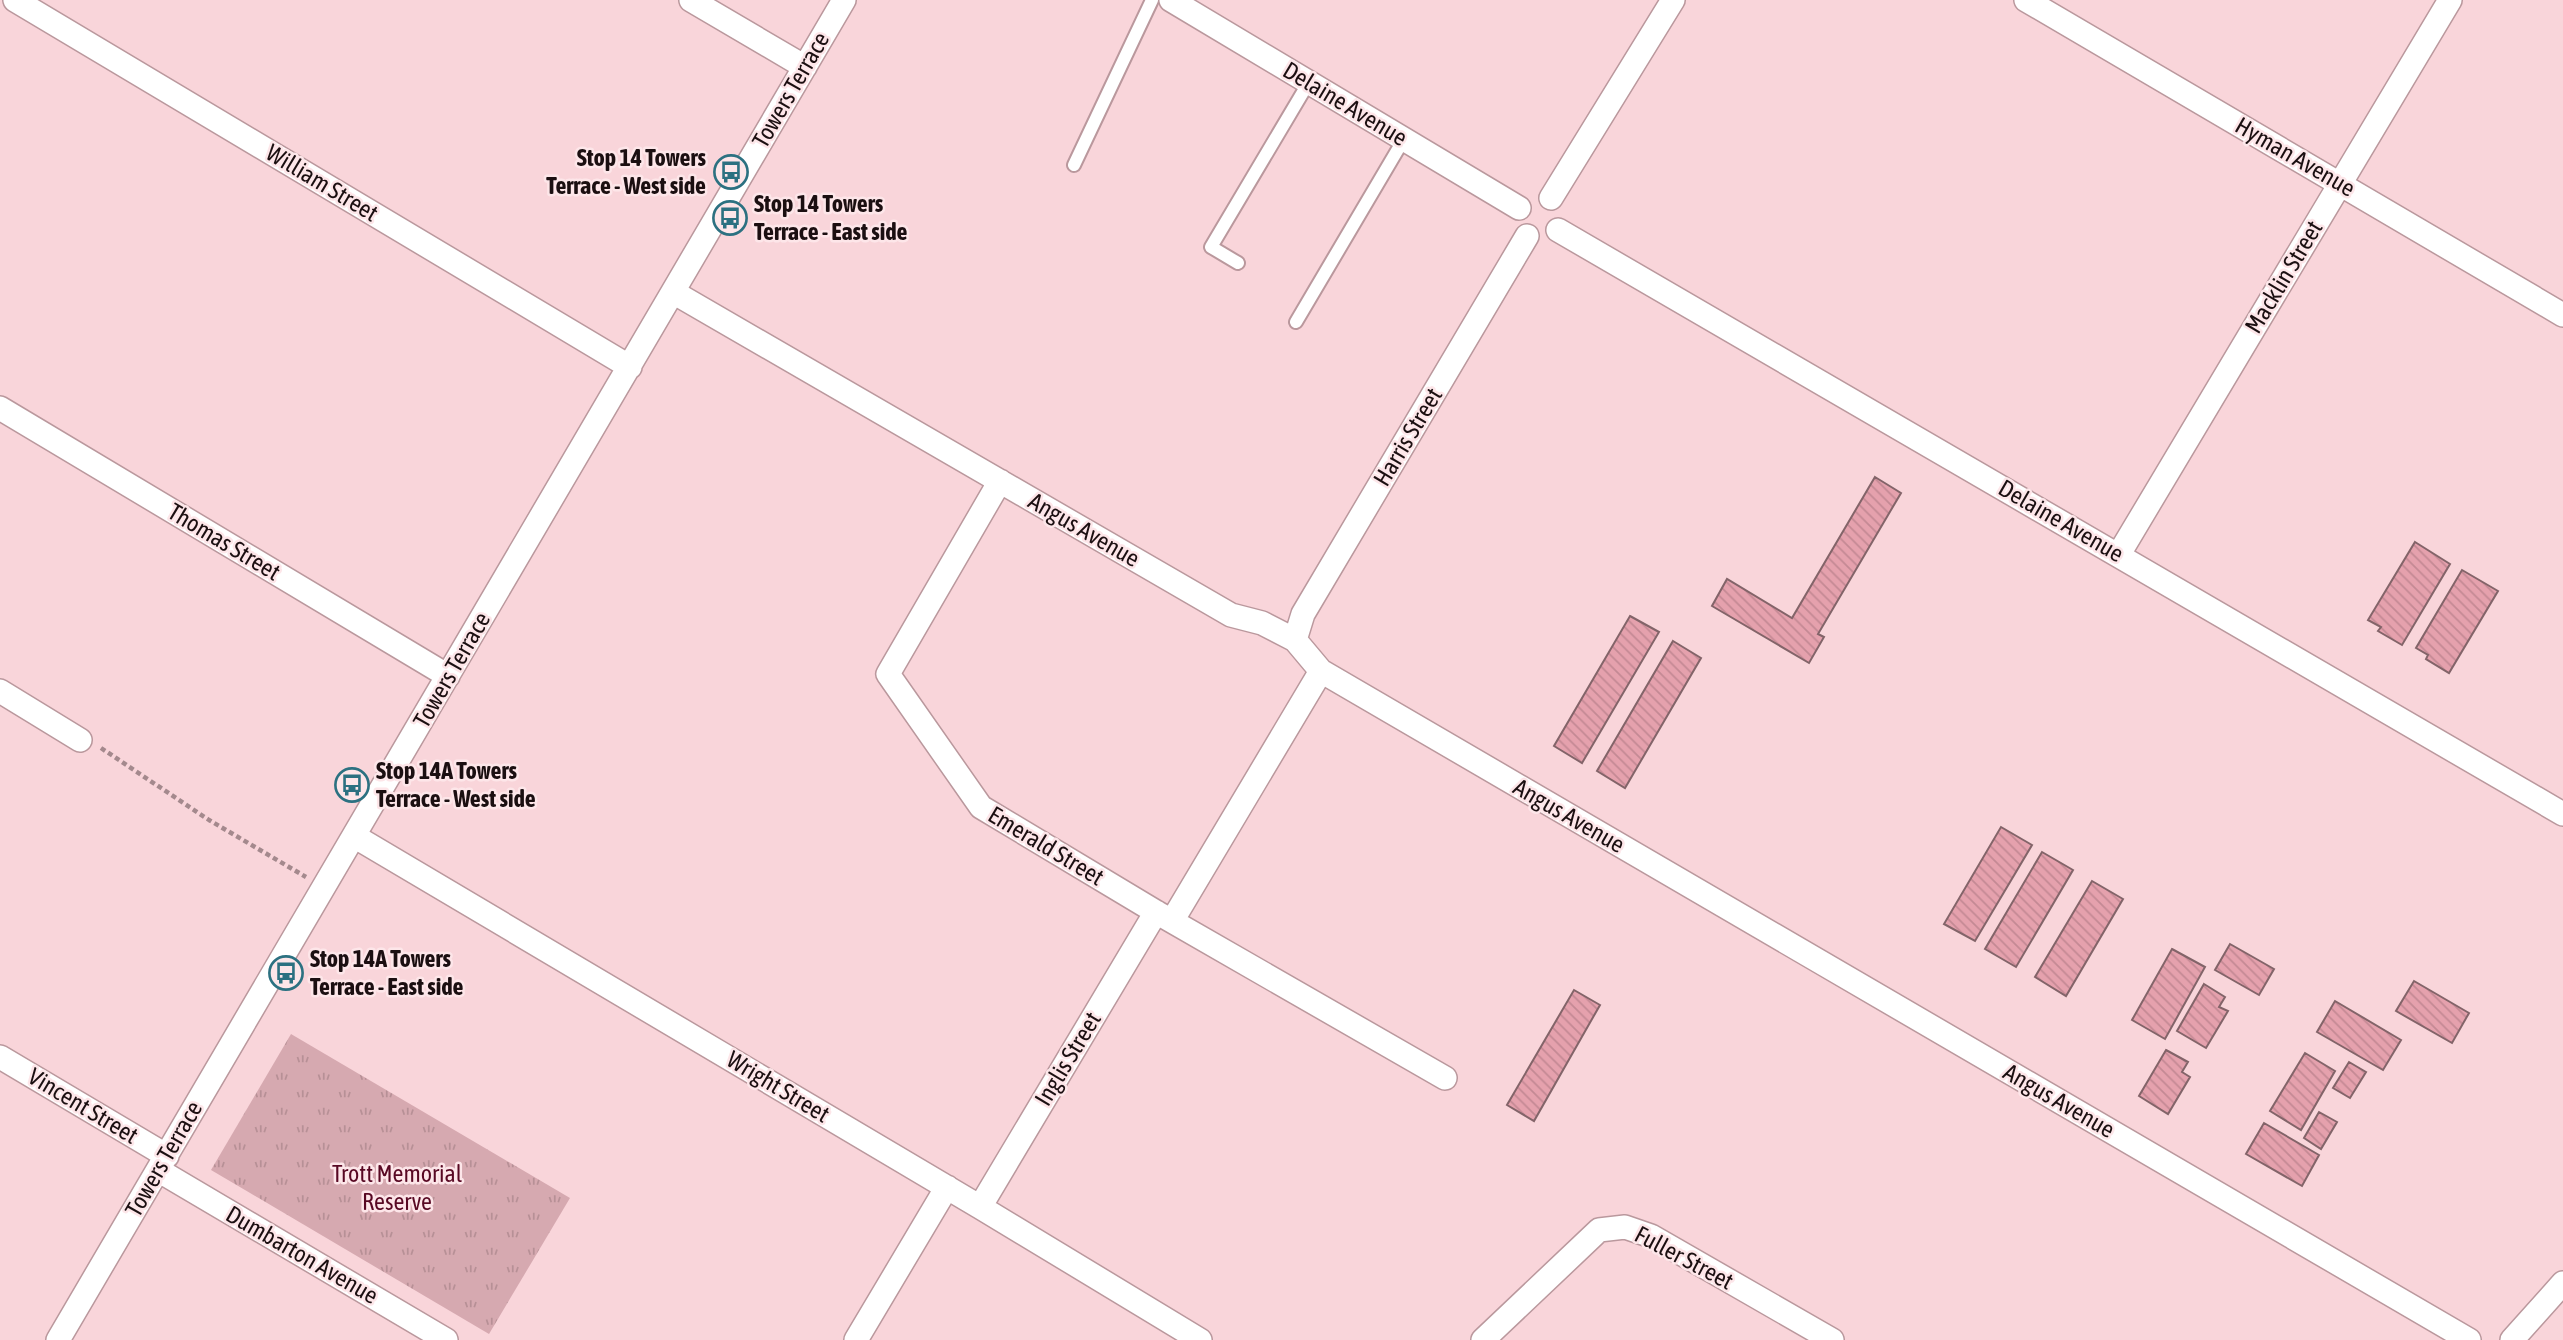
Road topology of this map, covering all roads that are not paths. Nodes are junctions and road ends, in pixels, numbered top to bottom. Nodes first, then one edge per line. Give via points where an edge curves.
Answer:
1 (15, 0) edge
2 (691, 0) edge
3 (844, 0) edge
4 (1152, 0) edge
5 (1171, 0) edge
6 (1673, 0) edge
7 (2026, 0) edge
8 (2450, 0) edge
9 (805, 67) junction
10 (1309, 82) junction
11 (1404, 139) junction
12 (1074, 165) dead end
13 (2340, 184) junction
14 (1551, 198) junction
15 (1519, 208) junction
16 (1558, 230) junction
17 (1527, 236) junction
18 (1238, 263) dead end
19 (673, 292) junction
20 (2563, 315) edge
21 (1297, 322) dead end
22 (630, 367) junction
23 (0, 408) edge
24 (1000, 481) junction
25 (2119, 554) junction
26 (1295, 640) junction
27 (1321, 671) junction
28 (448, 676) junction
29 (0, 691) edge
30 (80, 740) road end
31 (2563, 814) edge
32 (354, 836) junction
33 (1164, 916) junction
34 (0, 1057) edge
35 (1445, 1078) dead end
36 (162, 1163) junction
37 (947, 1187) junction
38 (980, 1207) junction
39 (2563, 1283) edge
40 (58, 1340) edge
41 (446, 1340) edge
42 (856, 1340) edge
43 (1200, 1340) edge
44 (1483, 1340) edge
45 (1832, 1340) edge
46 (2469, 1340) edge
47 (2512, 1340) edge

1 - 22 street, William Street
2 - 9 street
3 - 9 street, Towers Terrace
4 - 12 lane
5 - 10 street, Delaine Avenue
6 - 14 street
7 - 13 street, Hyman Avenue
8 - 13 street, Macklin Street
9 - 19 street, Towers Terrace
10 - 11 street, Delaine Avenue
10 - 18 lane via 1211,247
11 - 15 street, Delaine Avenue
11 - 21 lane
13 - 20 street, Hyman Avenue
13 - 25 street, Macklin Street
14 - 15 street via 1529,197
14 - 16 street via 1561,211
15 - 17 street via 1517,224
16 - 17 street via 1541,240
16 - 25 street, Delaine Avenue
17 - 26 street, Harris Street via 1303,614
19 - 22 street, Towers Terrace
19 - 24 street, Angus Avenue
22 - 28 street, Towers Terrace
23 - 28 street, Thomas Street
24 - 26 street, Angus Avenue via 1231,615 1262,623
24 - 33 street, Emerald Street via 888,674 981,807
25 - 31 street, Delaine Avenue
26 - 27 street, Angus Avenue
27 - 33 street, Inglis Street
27 - 46 street, Angus Avenue
28 - 32 street, Towers Terrace
29 - 30 street
32 - 36 street, Towers Terrace
32 - 37 street, Wright Street
33 - 35 street, Emerald Street
33 - 38 street, Inglis Street
34 - 36 street, Vincent Street
36 - 40 street, Towers Terrace
36 - 41 street, Dumbarton Avenue
37 - 38 street, Wright Street
37 - 42 street
38 - 43 street, Wright Street
39 - 47 street
44 - 45 street, Fuller Street via 1599,1230 1625,1227 1651,1236

